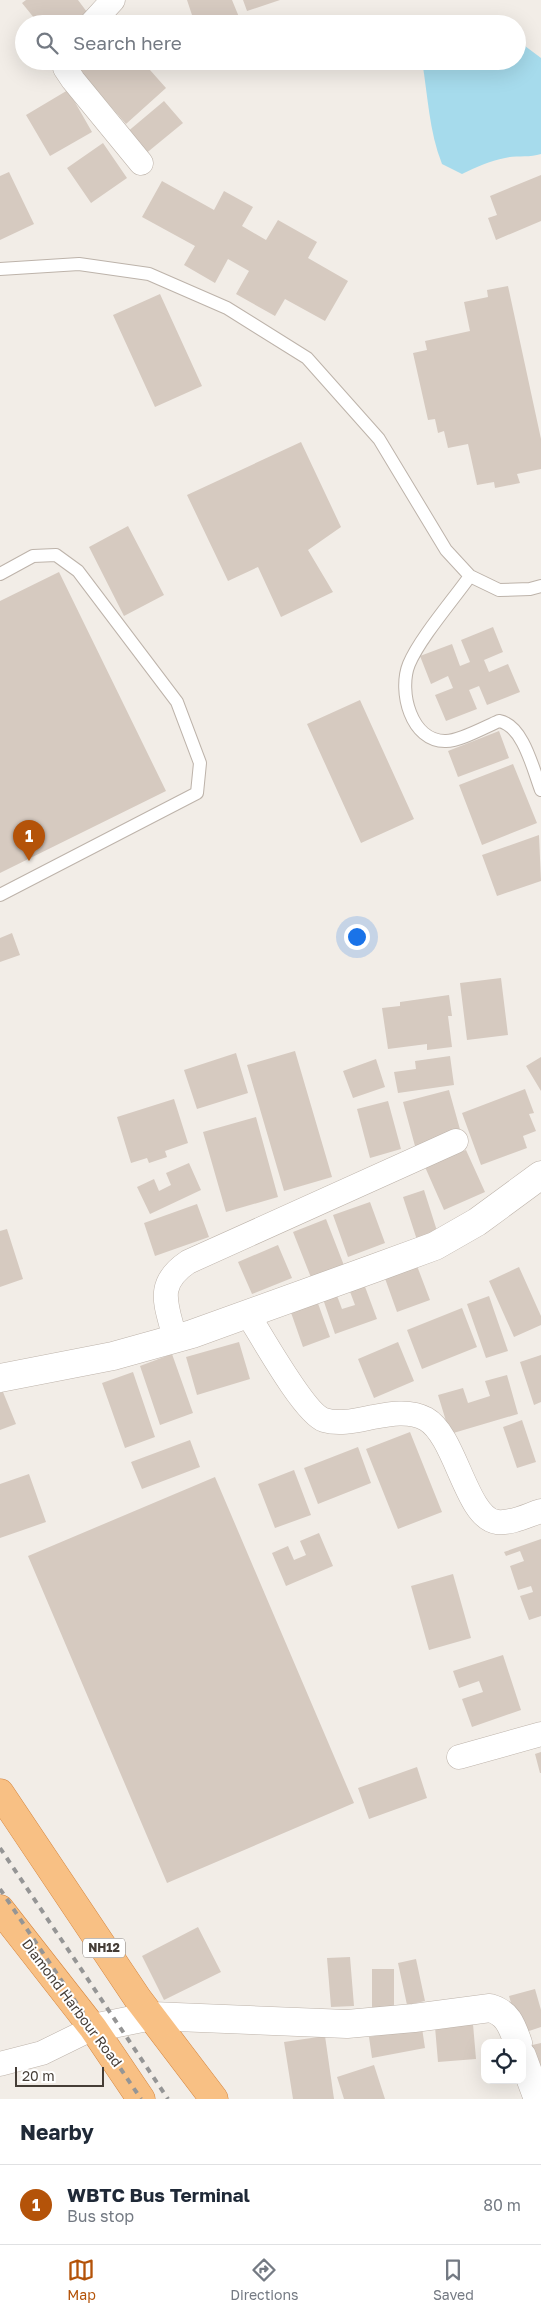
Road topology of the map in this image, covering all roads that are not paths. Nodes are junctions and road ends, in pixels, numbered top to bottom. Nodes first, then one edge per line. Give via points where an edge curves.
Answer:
1 (113, 0) edge
2 (99, 15) edge
3 (66, 70) edge
4 (141, 163) dead end
5 (0, 269) edge
6 (0, 574) edge
7 (470, 576) junction
8 (541, 586) edge
9 (541, 790) edge
10 (0, 895) edge
11 (456, 1140) dead end
12 (541, 1175) edge
13 (247, 1314) junction
14 (175, 1339) junction
15 (0, 1378) edge
16 (541, 1511) edge
17 (541, 1734) edge
18 (459, 1757) dead end
19 (0, 1793) edge
20 (0, 1909) edge
21 (152, 2016) junction
22 (93, 2028) junction
23 (516, 2039) edge
24 (0, 2064) edge
25 (526, 2067) edge
26 (141, 2099) edge
27 (214, 2099) edge
28 (538, 2099) edge

1 - 2 street
3 - 4 street
5 - 7 lane via 79,264 150,274 227,308 307,358 379,440 446,550
6 - 10 lane via 32,556 56,555 78,571 176,702 200,763 197,793
7 - 8 lane via 499,590
7 - 9 lane via 409,665 405,687 410,713 419,730 433,741 448,741 499,722 508,723 518,734
11 - 14 street via 188,1262 175,1271 166,1285 165,1299
12 - 13 street via 477,1222 435,1246
13 - 14 street
13 - 16 street via 307,1406 324,1420 343,1422 409,1414 426,1419 443,1437 476,1506 485,1517 497,1522
14 - 15 street via 113,1356
17 - 18 street
19 - 21 highway, NH12
20 - 22 highway, Diamond Harbour Road
21 - 22 street
21 - 23 street via 347,2024 490,2008 501,2011
21 - 27 highway, NH12
22 - 24 street via 42,2053
22 - 26 highway, Diamond Harbour Road
25 - 28 street

